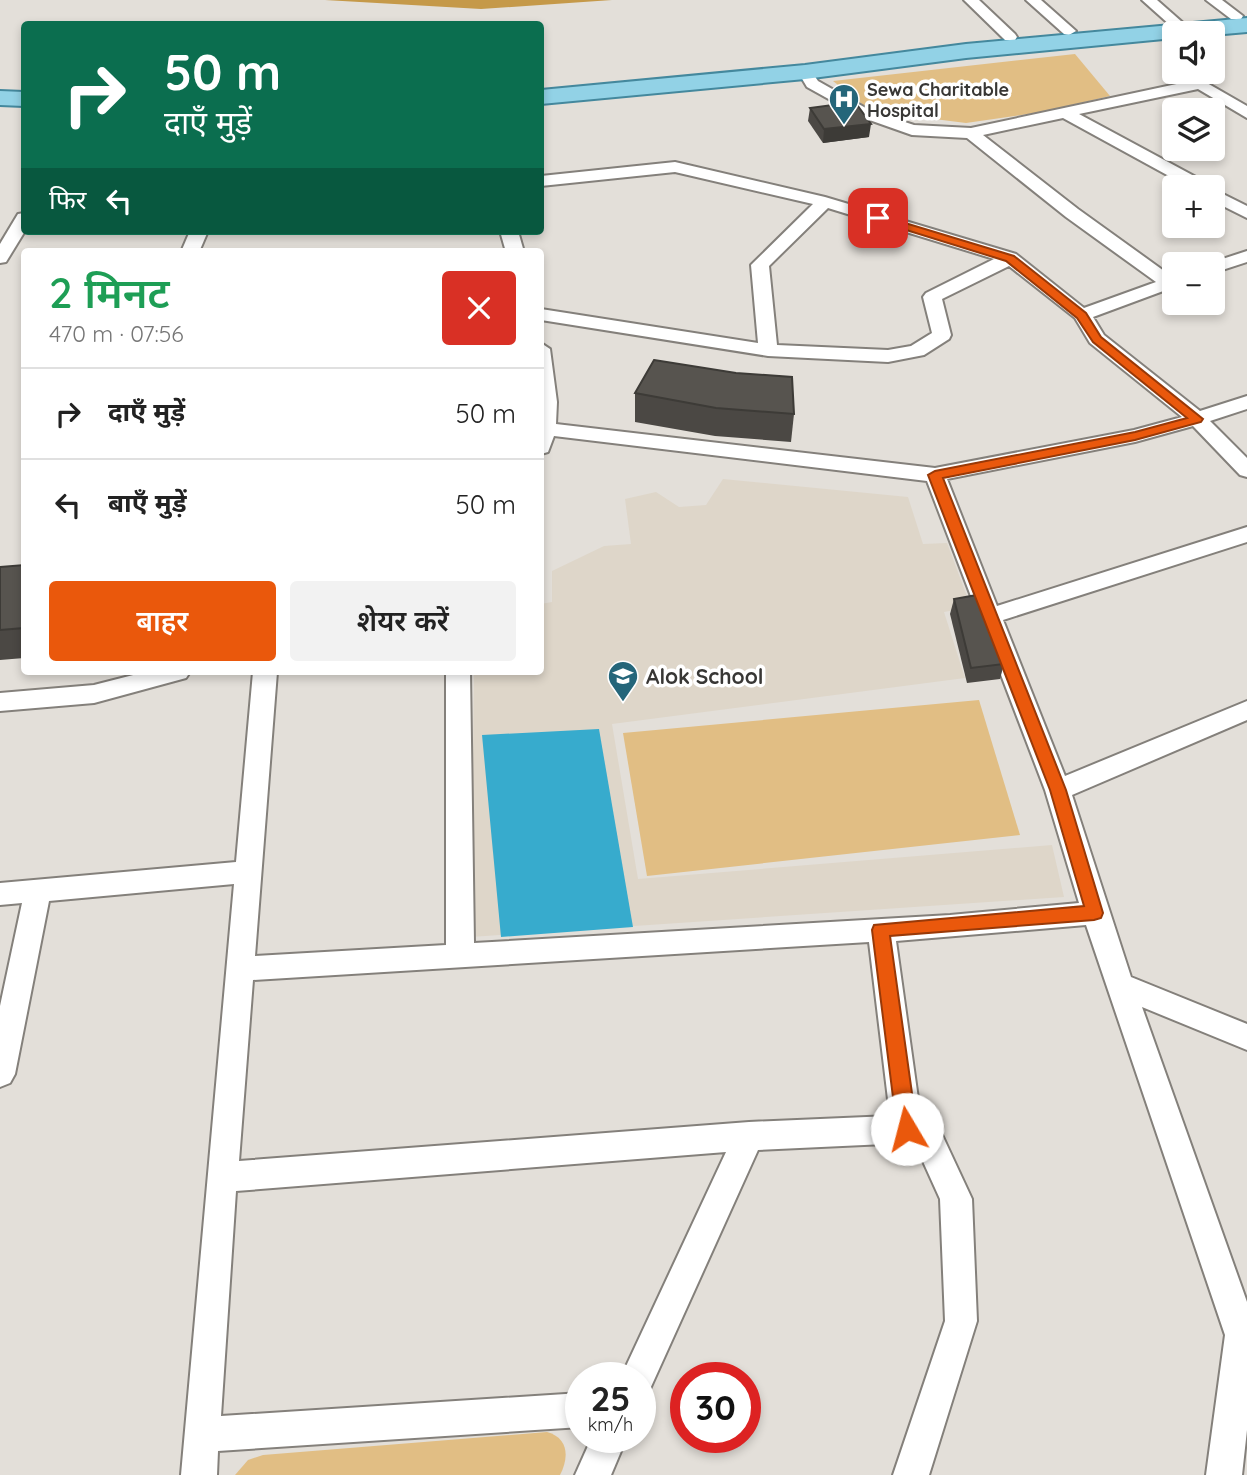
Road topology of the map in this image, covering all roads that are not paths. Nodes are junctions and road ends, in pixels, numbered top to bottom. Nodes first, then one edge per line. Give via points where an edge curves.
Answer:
1 (971, 0) edge
2 (1033, 0) edge
3 (1149, 0) edge
4 (1213, 0) edge
5 (1243, 19) edge
6 (1174, 21) edge
7 (1198, 21) edge
8 (1162, 23) edge
9 (1069, 31) junction
10 (1010, 37) junction
11 (805, 72) junction
12 (544, 84) edge
13 (544, 97) edge
14 (0, 98) edge
15 (21, 99) edge
16 (0, 110) edge
17 (21, 110) edge
18 (1247, 113) edge
19 (1067, 114) junction
20 (971, 133) junction
21 (1179, 175) edge
22 (544, 181) edge
23 (1225, 201) edge
24 (825, 202) junction
25 (21, 203) edge
26 (1247, 213) edge
27 (21, 222) edge
28 (2, 245) edge
29 (1247, 256) edge
30 (1010, 258) junction
31 (1225, 264) edge
32 (1162, 275) edge
33 (1162, 286) edge
34 (544, 315) edge
35 (1082, 315) junction
36 (768, 350) junction
37 (544, 376) edge
38 (1247, 402) edge
39 (1197, 419) junction
40 (544, 430) edge
41 (544, 439) edge
42 (1247, 470) edge
43 (935, 475) junction
44 (1247, 534) edge
45 (990, 616) junction
46 (156, 675) edge
47 (265, 675) edge
48 (458, 675) edge
49 (97, 683) edge
50 (0, 702) edge
51 (1247, 710) edge
52 (1058, 790) junction
53 (250, 872) junction
54 (38, 891) junction
55 (0, 894) edge
56 (1094, 913) junction
57 (881, 930) junction
58 (460, 954) junction
59 (242, 969) junction
60 (1120, 985) junction
61 (1247, 1037) edge
62 (0, 1074) edge
63 (907, 1129) junction
64 (749, 1136) junction
65 (222, 1177) junction
66 (645, 1362) edge
67 (565, 1411) edge
68 (201, 1435) junction
69 (603, 1453) edge
70 (199, 1475) edge
71 (593, 1475) edge
72 (911, 1475) edge
73 (1224, 1475) edge

1 - 10 street
2 - 9 street
3 - 6 street
4 - 5 street
5 - 7 main road
5 - 11 main road
8 - 9 main road
9 - 10 main road
10 - 12 main road
11 - 13 main road
11 - 20 street via 812,84 866,114 912,130
14 - 15 main road
16 - 17 main road
18 - 19 street via 1200,84
19 - 20 street
19 - 21 street
20 - 32 street via 1072,213
22 - 24 street via 675,167
23 - 26 street
24 - 30 street
24 - 36 street via 760,265
25 - 28 street
27 - 28 street
29 - 31 street
30 - 35 street
30 - 36 street via 932,296 942,335 917,351 888,356
33 - 35 street
34 - 36 street
35 - 39 street via 1097,339
37 - 40 street
38 - 39 street
39 - 42 street
39 - 43 street via 1135,436
41 - 43 street
43 - 45 street
44 - 45 street
45 - 52 street
46 - 49 street
47 - 53 street
48 - 58 street
49 - 50 street
51 - 52 street
52 - 56 street
53 - 54 street
53 - 59 street
54 - 55 street
54 - 62 street
56 - 57 street
56 - 60 street
57 - 58 street
57 - 63 street
58 - 59 street
59 - 65 street
60 - 61 street
60 - 73 street via 1242,1335
63 - 64 street
63 - 72 street via 927,1136 956,1199 961,1321
64 - 65 street
64 - 66 street
65 - 68 street
67 - 68 street
68 - 70 street
69 - 71 street

